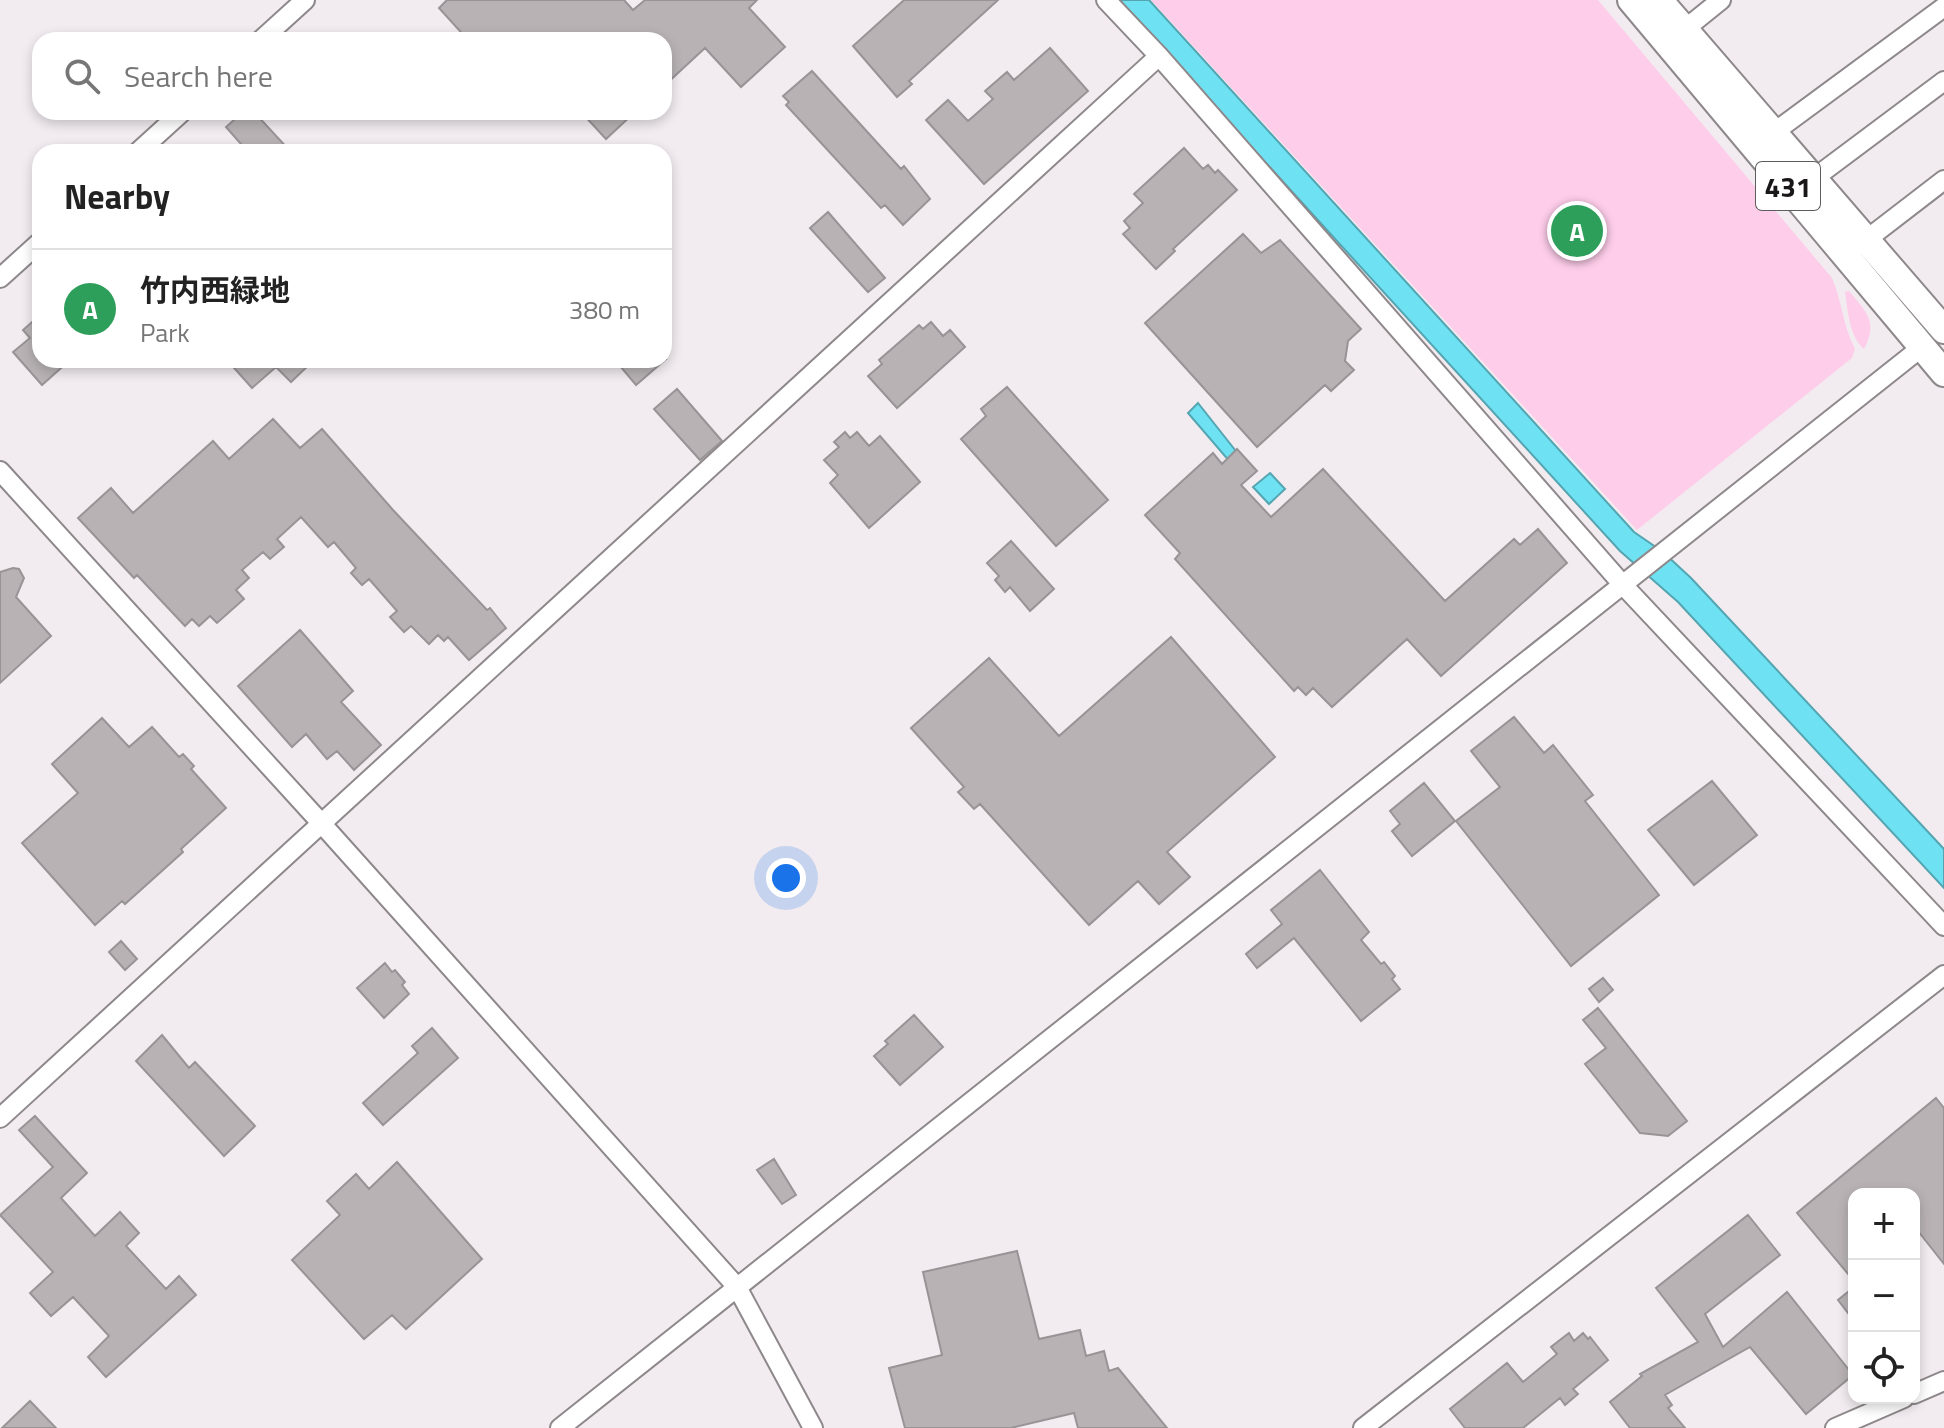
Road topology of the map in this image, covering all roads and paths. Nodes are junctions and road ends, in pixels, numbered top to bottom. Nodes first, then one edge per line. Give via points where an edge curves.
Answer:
1 (305, 0) edge
2 (1106, 0) edge
3 (1631, 0) edge
4 (1659, 0) edge
5 (1721, 0) edge
6 (1944, 7) edge
7 (1685, 29) junction
8 (270, 32) edge
9 (1159, 56) junction
10 (1944, 81) edge
11 (173, 120) edge
12 (1773, 133) junction
13 (147, 144) edge
14 (1813, 179) junction
15 (1944, 180) edge
16 (1866, 240) junction
17 (32, 249) edge
18 (0, 278) edge
19 (1944, 330) edge
20 (1922, 347) junction
21 (1944, 373) edge
22 (0, 471) edge
23 (1623, 585) junction
24 (322, 824) junction
25 (1944, 926) edge
26 (1944, 975) edge
27 (0, 1118) edge
28 (737, 1287) junction
29 (1944, 1381) edge
30 (1920, 1391) edge
31 (1890, 1404) edge
32 (560, 1428) edge
33 (813, 1428) edge
34 (1363, 1428) edge
35 (1835, 1428) edge

1 - 8 street
2 - 9 street
3 - 20 highway, 431
4 - 7 highway, 431
5 - 7 street
6 - 12 street
7 - 12 highway, 431
9 - 23 street
9 - 24 street
10 - 14 street
11 - 13 street
12 - 14 highway, 431
14 - 16 highway, 431
15 - 16 street
16 - 19 highway, 431
17 - 18 street
20 - 21 highway, 431
20 - 23 street
22 - 24 street
23 - 25 street
23 - 28 street
24 - 27 street
24 - 28 street
26 - 34 street
28 - 32 street
28 - 33 street
29 - 30 street
31 - 35 street

